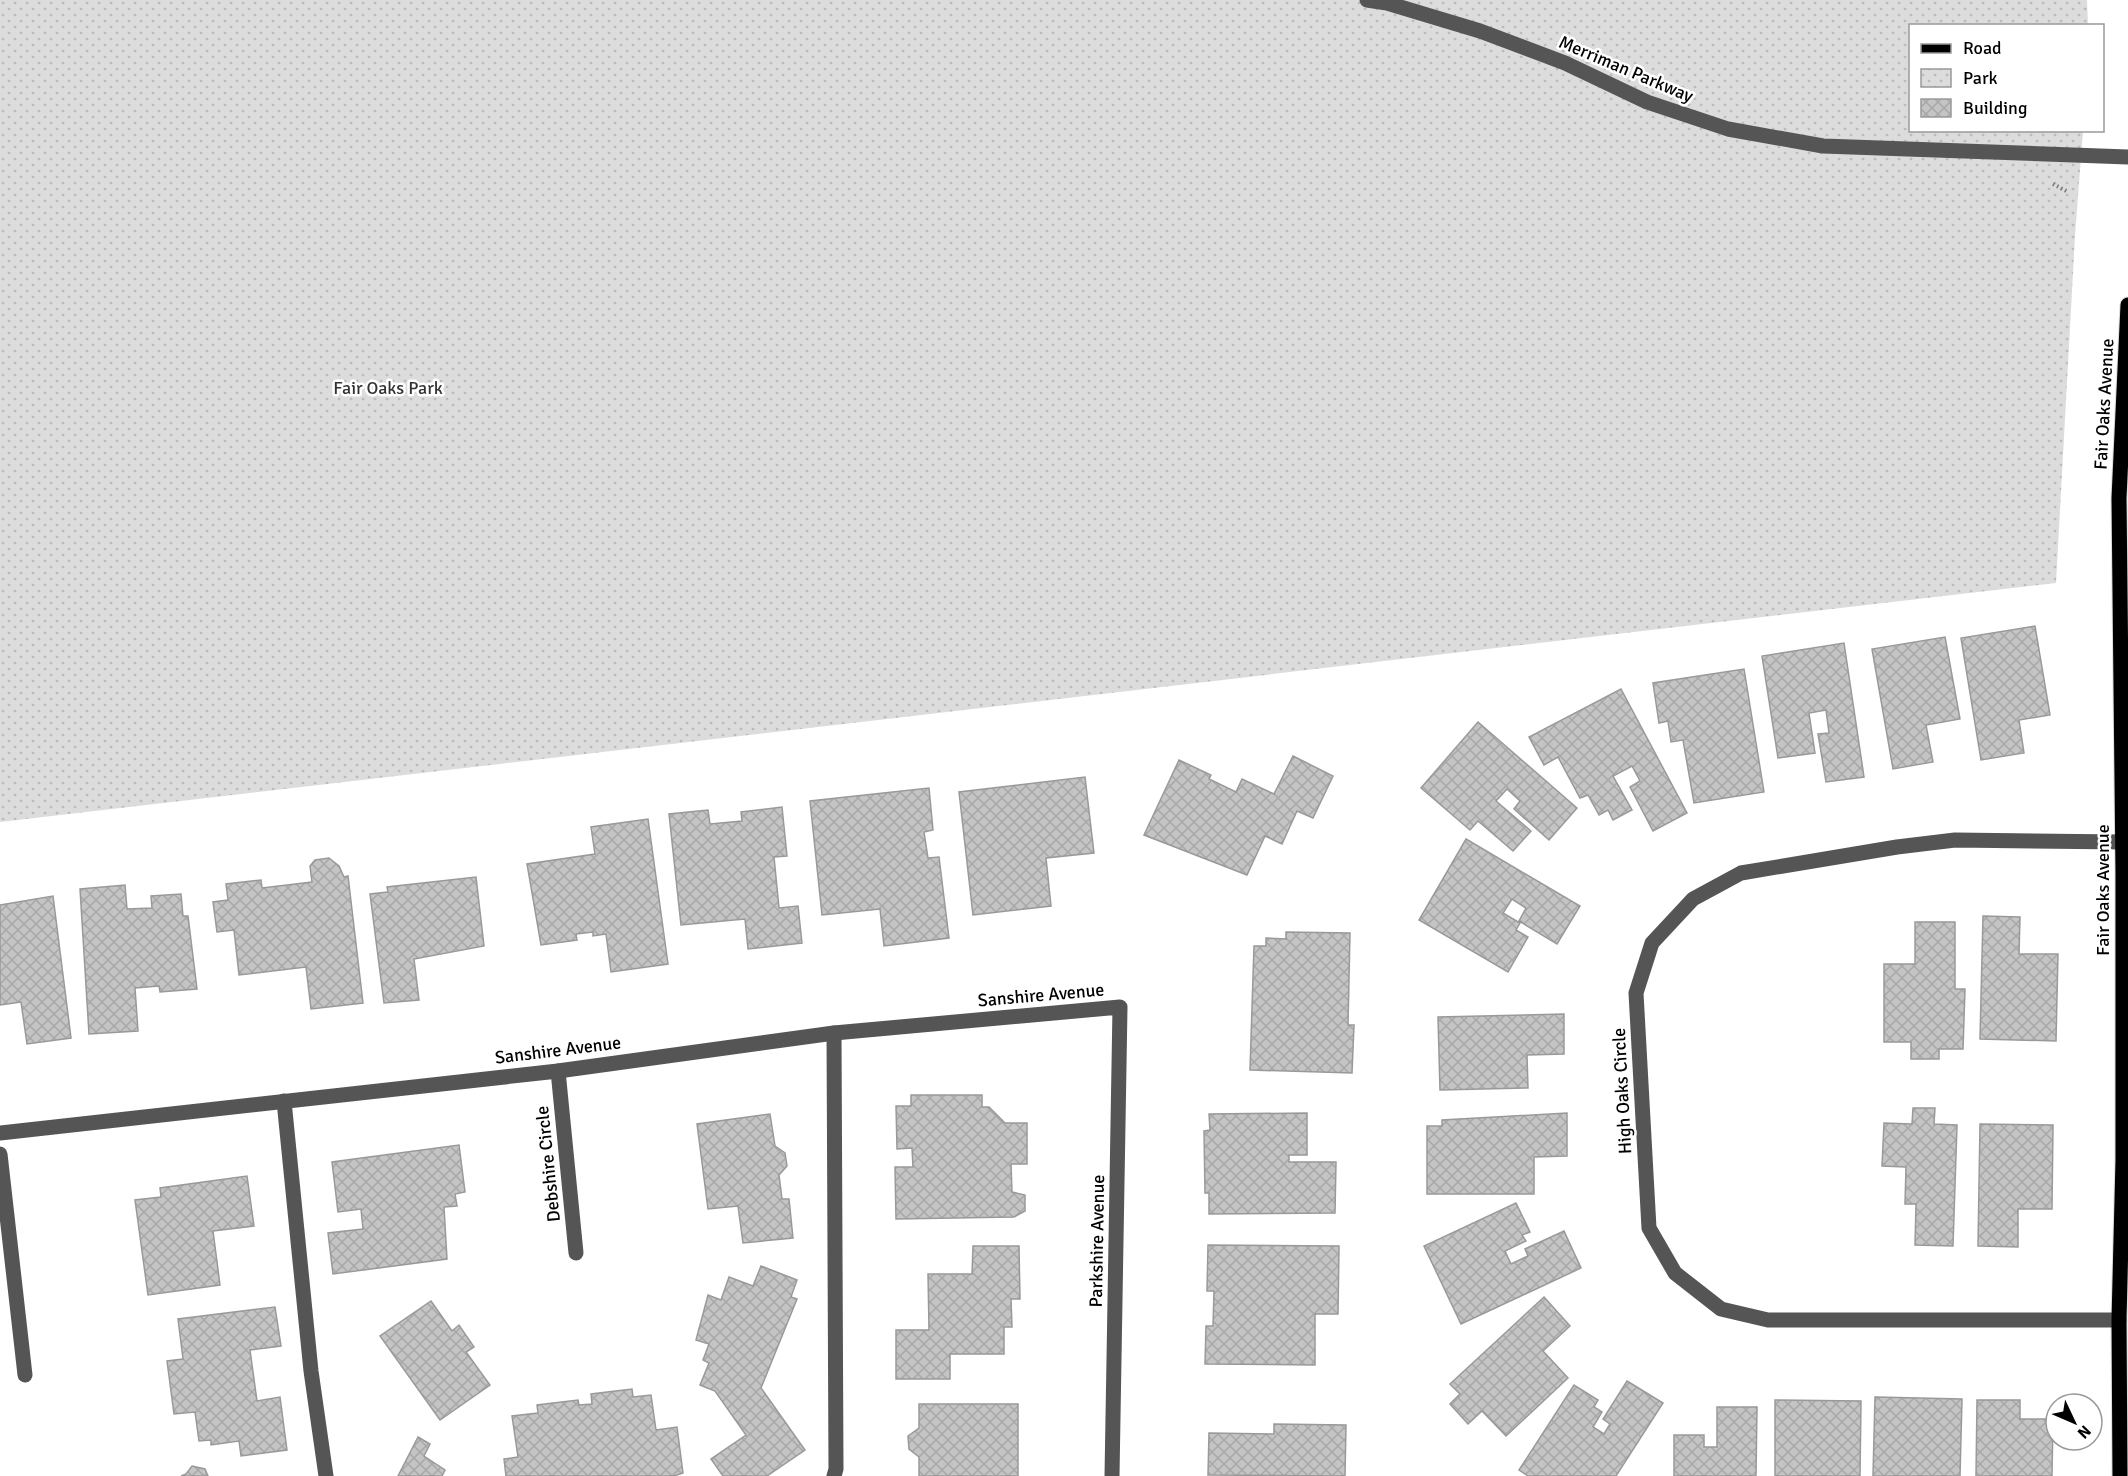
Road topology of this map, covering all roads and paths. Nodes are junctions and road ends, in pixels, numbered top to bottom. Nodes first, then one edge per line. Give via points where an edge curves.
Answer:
1 (1367, 0) edge
2 (2128, 157) edge
3 (2128, 305) edge
4 (2122, 842) junction
5 (2126, 873) edge
6 (1120, 1007) joint
7 (834, 1033) junction
8 (558, 1071) junction
9 (284, 1101) junction
10 (0, 1133) edge
11 (0, 1155) edge
12 (576, 1253) dead end
13 (2124, 1277) edge
14 (2119, 1320) junction
15 (25, 1375) dead end
16 (2125, 1414) edge
17 (326, 1476) edge
18 (834, 1476) edge
19 (1112, 1476) edge
20 (2120, 1476) edge

1 - 2 street, Merriman Parkway via 1480,31 1565,63 1647,102 1728,129 1823,146
3 - 4 main road, Fair Oaks Avenue via 2119,498
4 - 5 main road, Fair Oaks Avenue
4 - 14 street, High Oaks Circle via 1955,840 1741,873 1693,899 1652,943 1636,993 1648,1228 1675,1273 1721,1309 1768,1320
5 - 13 main road, Fair Oaks Avenue
6 - 7 street, Sanshire Avenue
6 - 19 street, Parkshire Avenue
7 - 8 street, Sanshire Avenue
7 - 18 street
8 - 9 street, Sanshire Avenue
8 - 12 street, Debshire Circle
9 - 10 street, Sanshire Avenue
9 - 17 street via 311,1371
11 - 15 street
13 - 14 main road, Fair Oaks Avenue
14 - 16 main road, Fair Oaks Avenue
16 - 20 main road, Fair Oaks Avenue

